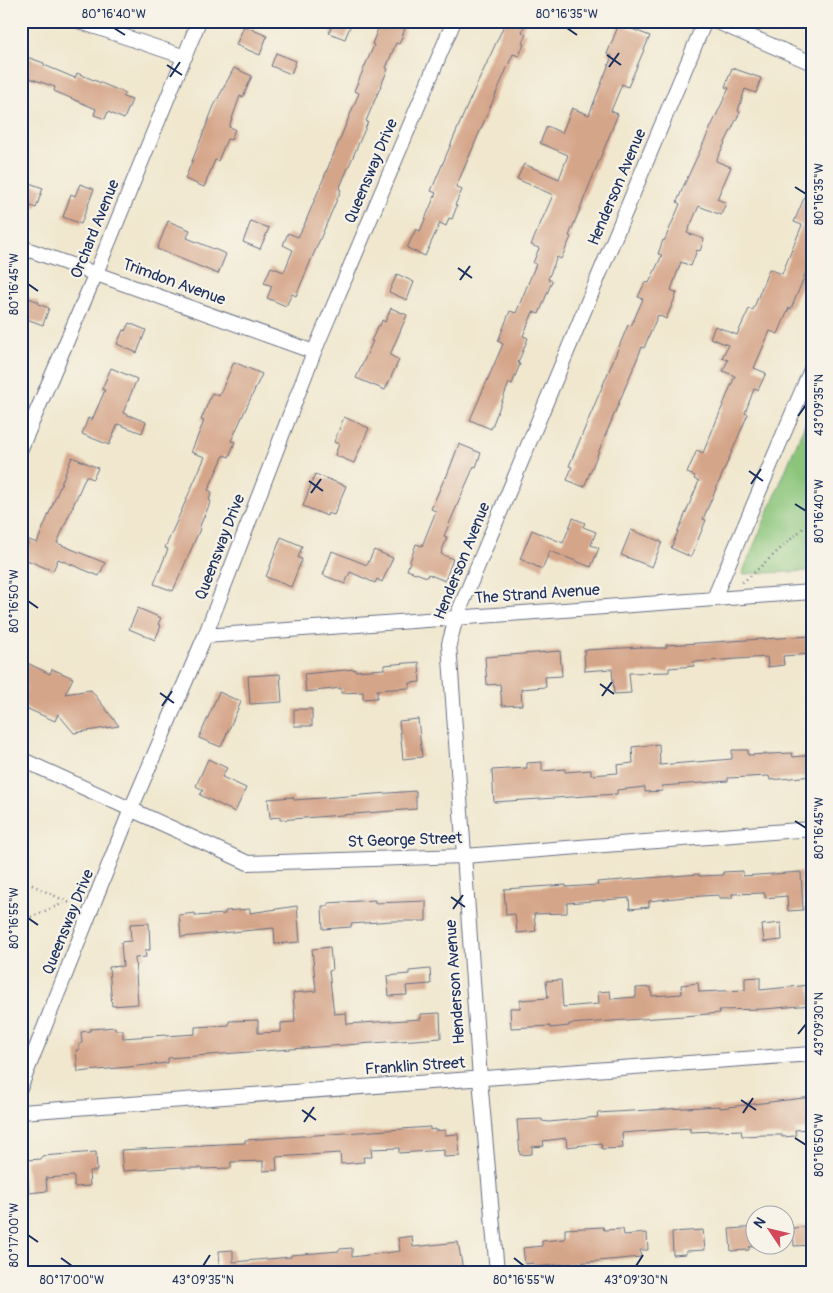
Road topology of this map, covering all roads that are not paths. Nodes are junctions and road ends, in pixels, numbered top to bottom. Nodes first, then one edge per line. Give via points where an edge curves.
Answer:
1 (78, 21) edge
2 (200, 21) edge
3 (454, 21) edge
4 (705, 21) edge
5 (715, 21) edge
6 (185, 57) junction
7 (812, 63) edge
8 (21, 247) edge
9 (96, 273) junction
10 (314, 352) junction
11 (812, 367) edge
12 (21, 448) edge
13 (812, 592) edge
14 (714, 598) junction
15 (456, 618) junction
16 (204, 636) junction
17 (21, 759) edge
18 (131, 809) junction
19 (812, 829) edge
20 (464, 856) junction
21 (812, 1054) edge
22 (480, 1079) junction
23 (21, 1086) edge
24 (21, 1112) edge
25 (497, 1272) edge

1 - 6 street
2 - 6 street, Orchard Avenue
3 - 10 street, Queensway Drive
4 - 15 street, Henderson Avenue
5 - 7 street
6 - 9 street, Orchard Avenue
8 - 9 street, Trimdon Avenue
9 - 10 street, Trimdon Avenue
9 - 12 street, Orchard Avenue
10 - 16 street, Queensway Drive
11 - 14 street
13 - 14 street, The Strand Avenue
14 - 15 street, The Strand Avenue
15 - 16 street, The Strand Avenue
15 - 20 street, Henderson Avenue via 449,644
16 - 18 street, Queensway Drive
17 - 18 street, St George Street
18 - 20 street, St George Street via 248,862
18 - 23 street, Queensway Drive
19 - 20 street, St George Street
20 - 22 street, Henderson Avenue
21 - 22 street, Franklin Street
22 - 24 street, Franklin Street
22 - 25 street, Henderson Avenue

